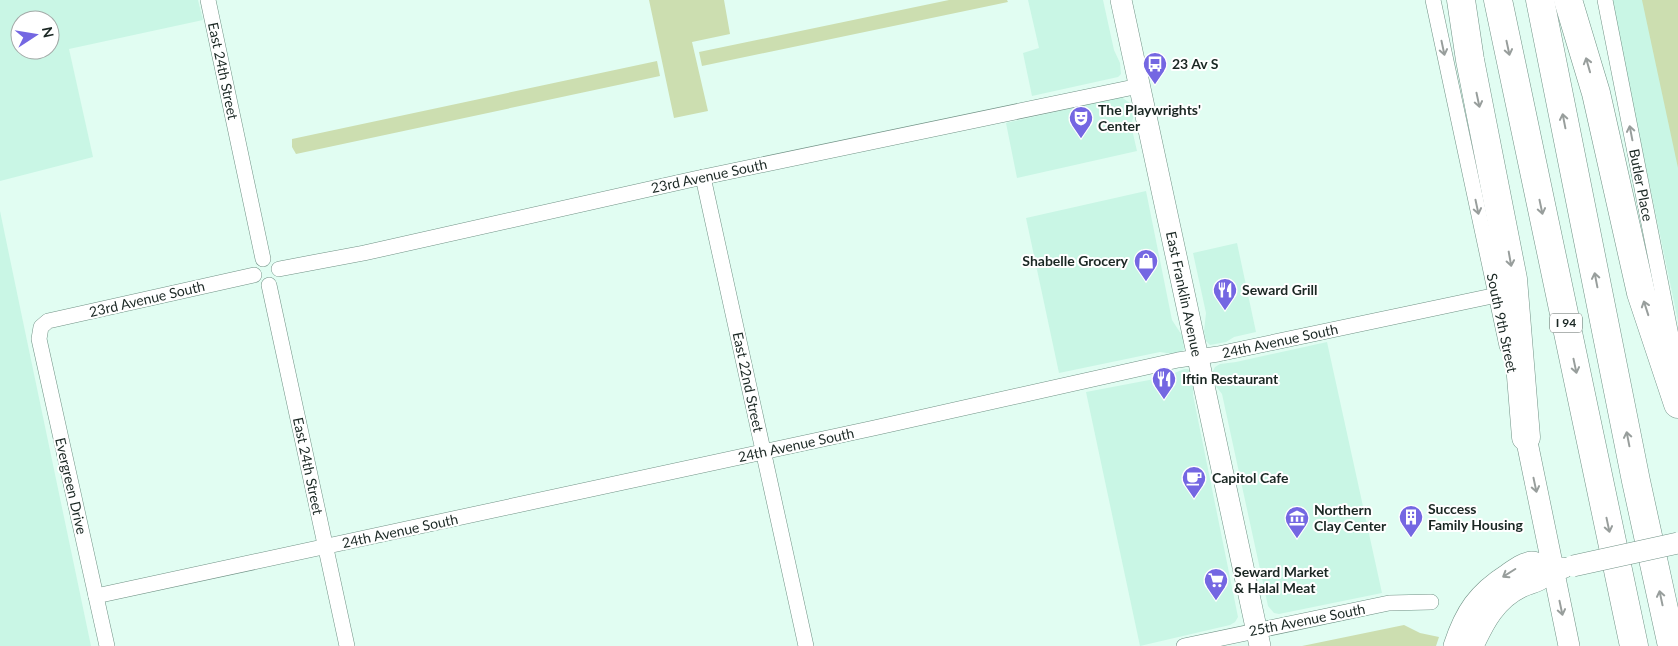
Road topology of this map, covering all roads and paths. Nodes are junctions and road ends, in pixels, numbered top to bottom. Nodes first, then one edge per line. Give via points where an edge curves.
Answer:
1 (208, 0) edge
2 (1121, 0) edge
3 (1433, 0) edge
4 (1461, 0) edge
5 (1498, 0) edge
6 (1540, 0) edge
7 (1568, 0) edge
8 (1605, 0) edge
9 (1139, 86) junction
10 (703, 177) junction
11 (263, 260) junction
12 (279, 269) junction
13 (254, 275) junction
14 (269, 285) junction
15 (1497, 295) junction
16 (41, 327) joint
17 (1198, 357) junction
18 (1678, 370) edge
19 (1678, 404) edge
20 (1526, 437) junction
21 (763, 452) junction
22 (1678, 543) edge
23 (325, 547) junction
24 (1563, 568) junction
25 (96, 596) junction
26 (1431, 602) dead end
27 (1258, 638) edge
28 (107, 646) edge
29 (347, 646) edge
30 (806, 646) edge
31 (1184, 646) edge
32 (1454, 646) edge
33 (1473, 646) edge
34 (1569, 646) edge
35 (1634, 646) edge
36 (1672, 646) edge

1 - 11 street, East 24th Street
2 - 9 street, East Franklin Avenue
3 -> 15 street, South 9th Street
4 -> 20 highway via 1514,279
5 -> 35 highway, I 94
36 -> 6 highway, I 94
19 -> 7 highway via 1641,294 1596,93
18 -> 8 street, Butler Place
9 - 10 street, 23rd Avenue South
9 - 17 street, East Franklin Avenue
10 - 12 street, 23rd Avenue South
10 - 21 street, East 22nd Street
11 - 12 street via 275,262
11 - 13 street via 256,264
12 - 14 street via 276,281
13 - 14 street via 258,282
13 - 16 street, 23rd Avenue South via 48,321
14 - 23 street, East 24th Street
15 - 17 street, 24th Avenue South
15 - 20 street, South 9th Street
16 - 25 street, Evergreen Drive via 39,339
17 - 21 street, 24th Avenue South
17 - 27 street, East Franklin Avenue
20 -> 24 street, South 9th Street
21 - 23 street, 24th Avenue South
21 - 30 street, East 22nd Street
22 - 24 street, bridge
23 - 25 street, 24th Avenue South
23 - 29 street, East 24th Street
24 -> 32 street via 1534,562 1522,565 1497,581 1475,601 1460,627
24 - 33 street via 1520,588 1498,604
24 -> 34 street, South 9th Street
25 - 28 street, Evergreen Drive
26 - 27 street, 25th Avenue South via 1389,603
27 - 31 street, 25th Avenue South

